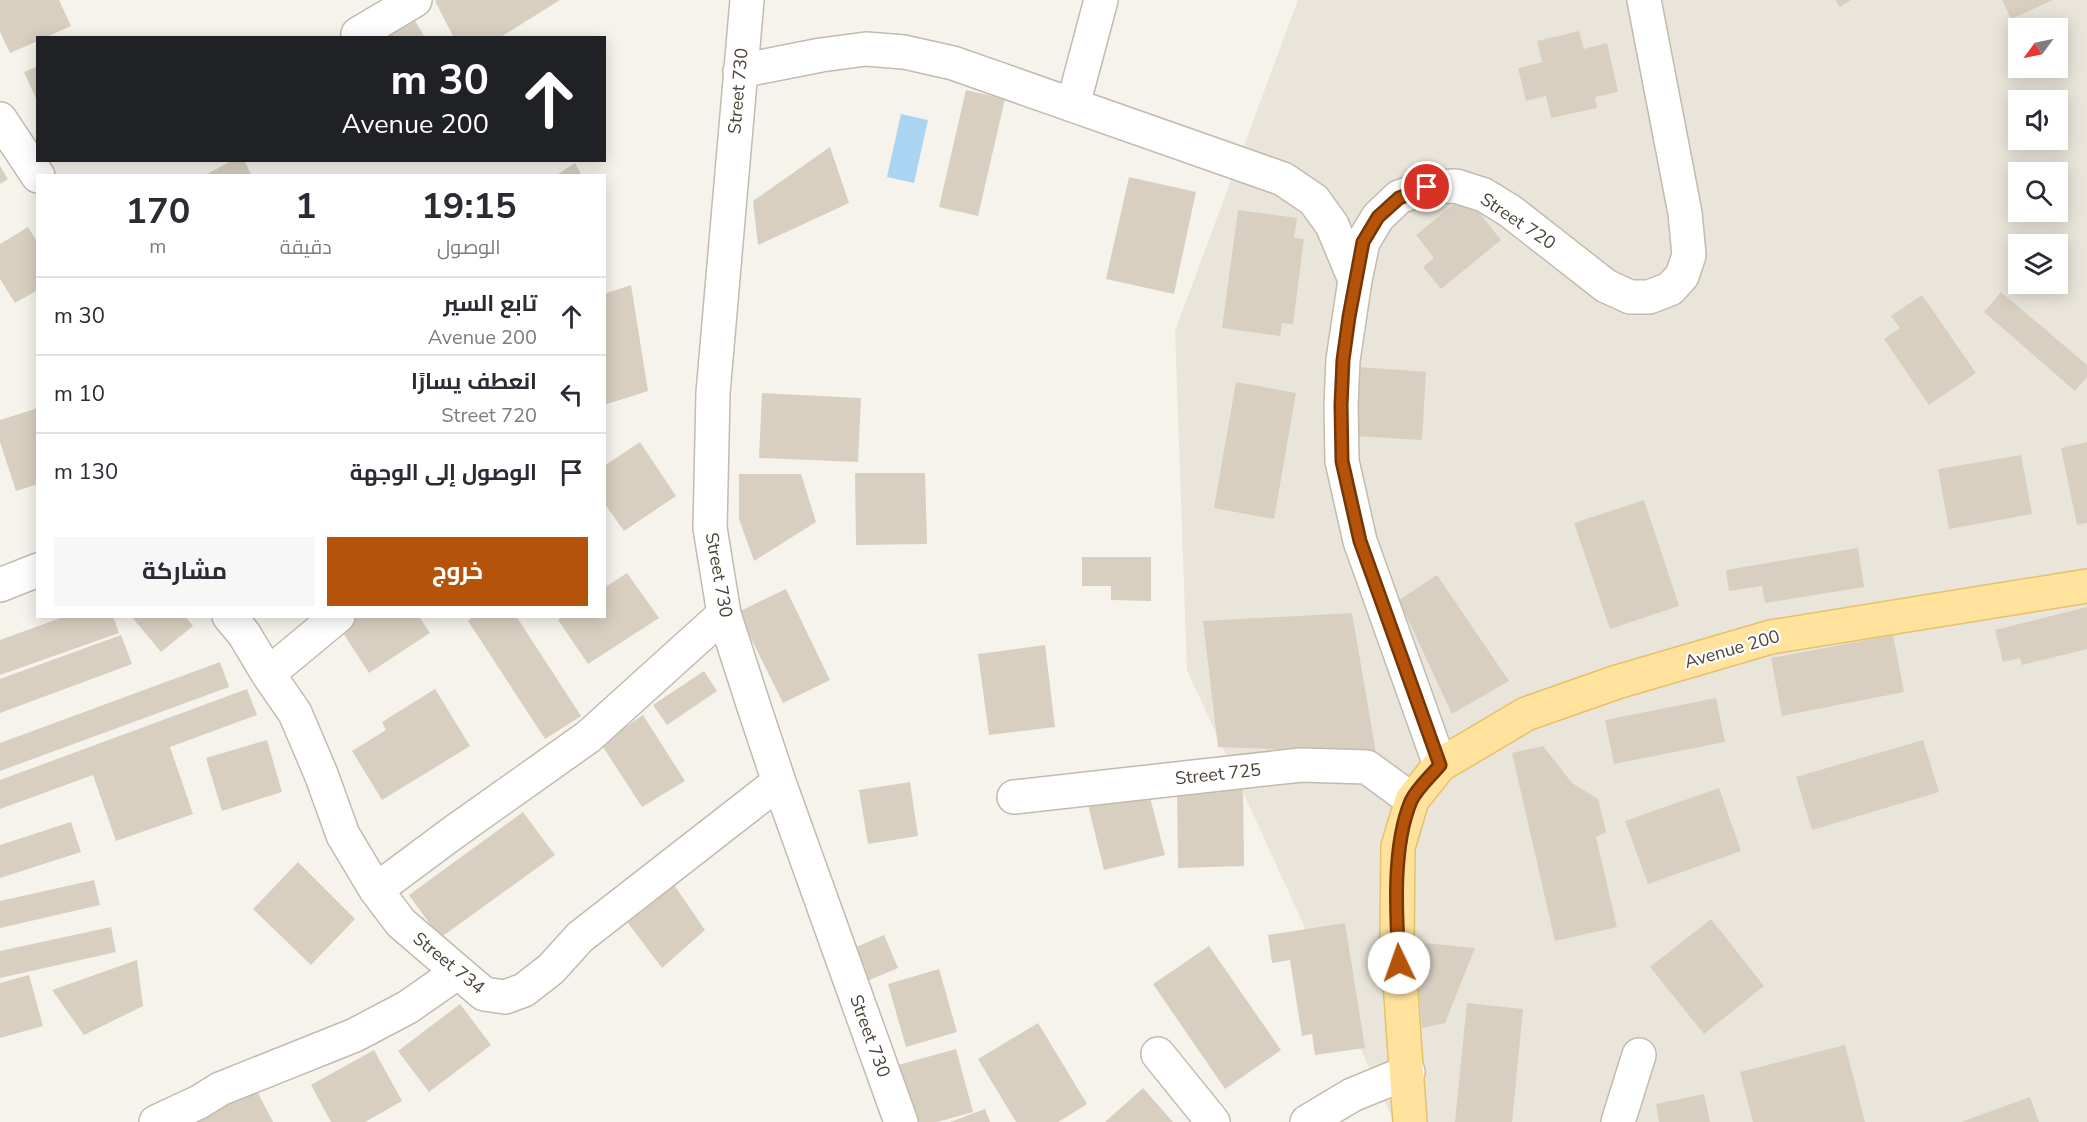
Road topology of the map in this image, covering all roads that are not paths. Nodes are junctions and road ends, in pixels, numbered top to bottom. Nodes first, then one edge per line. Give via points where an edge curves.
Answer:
1 (415, 0) edge
2 (747, 0) edge
3 (1101, 0) edge
4 (1644, 0) edge
5 (358, 34) dead end
6 (740, 70) junction
7 (1073, 105) junction
8 (0, 119) edge
9 (37, 174) edge
10 (1354, 280) junction
11 (36, 571) edge
12 (0, 585) edge
13 (2087, 586) edge
14 (724, 614) junction
15 (231, 618) edge
16 (336, 618) edge
17 (267, 674) junction
18 (1440, 765) junction
19 (779, 782) junction
20 (1014, 797) dead end
21 (1412, 800) junction
22 (375, 890) junction
23 (458, 972) junction
24 (1158, 1054) dead end
25 (1639, 1055) dead end
26 (1408, 1072) junction
27 (156, 1122) edge
28 (902, 1122) edge
29 (1213, 1122) edge
30 (1307, 1122) edge
31 (1410, 1122) edge
32 (1618, 1122) edge

1 - 5 street
2 - 6 street, Street 730
3 - 7 street
4 - 10 street, Street 720 via 1685,213 1689,255 1682,276 1670,289 1649,297 1630,297 1606,286 1510,211 1484,195 1456,186 1427,187 1399,198 1385,210 1363,242
6 - 7 street via 866,49 904,52 953,63
6 - 14 street, Street 730 via 713,393 710,528
7 - 10 street via 1283,179 1314,200 1332,225
8 - 9 street
10 - 18 street, Street 720 via 1343,360 1342,461 1360,541
11 - 12 street
13 - 18 main road, Avenue 200 via 1771,637 1617,682 1526,714
14 - 19 street, Street 730
14 - 22 street via 588,737
15 - 17 street, Street 734
16 - 17 street
17 - 22 street, Street 734 via 295,713 343,835
18 - 21 main road, Avenue 200
19 - 23 street, Street 734 via 580,937 551,969 524,990 506,997 484,994
19 - 28 street, Street 730
20 - 21 street, Street 725 via 1301,765 1367,767
21 - 26 main road via 1398,847 1398,940
22 - 23 street, Street 734 via 401,923
23 - 27 street via 408,1007 355,1035 220,1089
24 - 29 street
25 - 32 street
26 - 30 street via 1352,1095
26 - 31 main road

